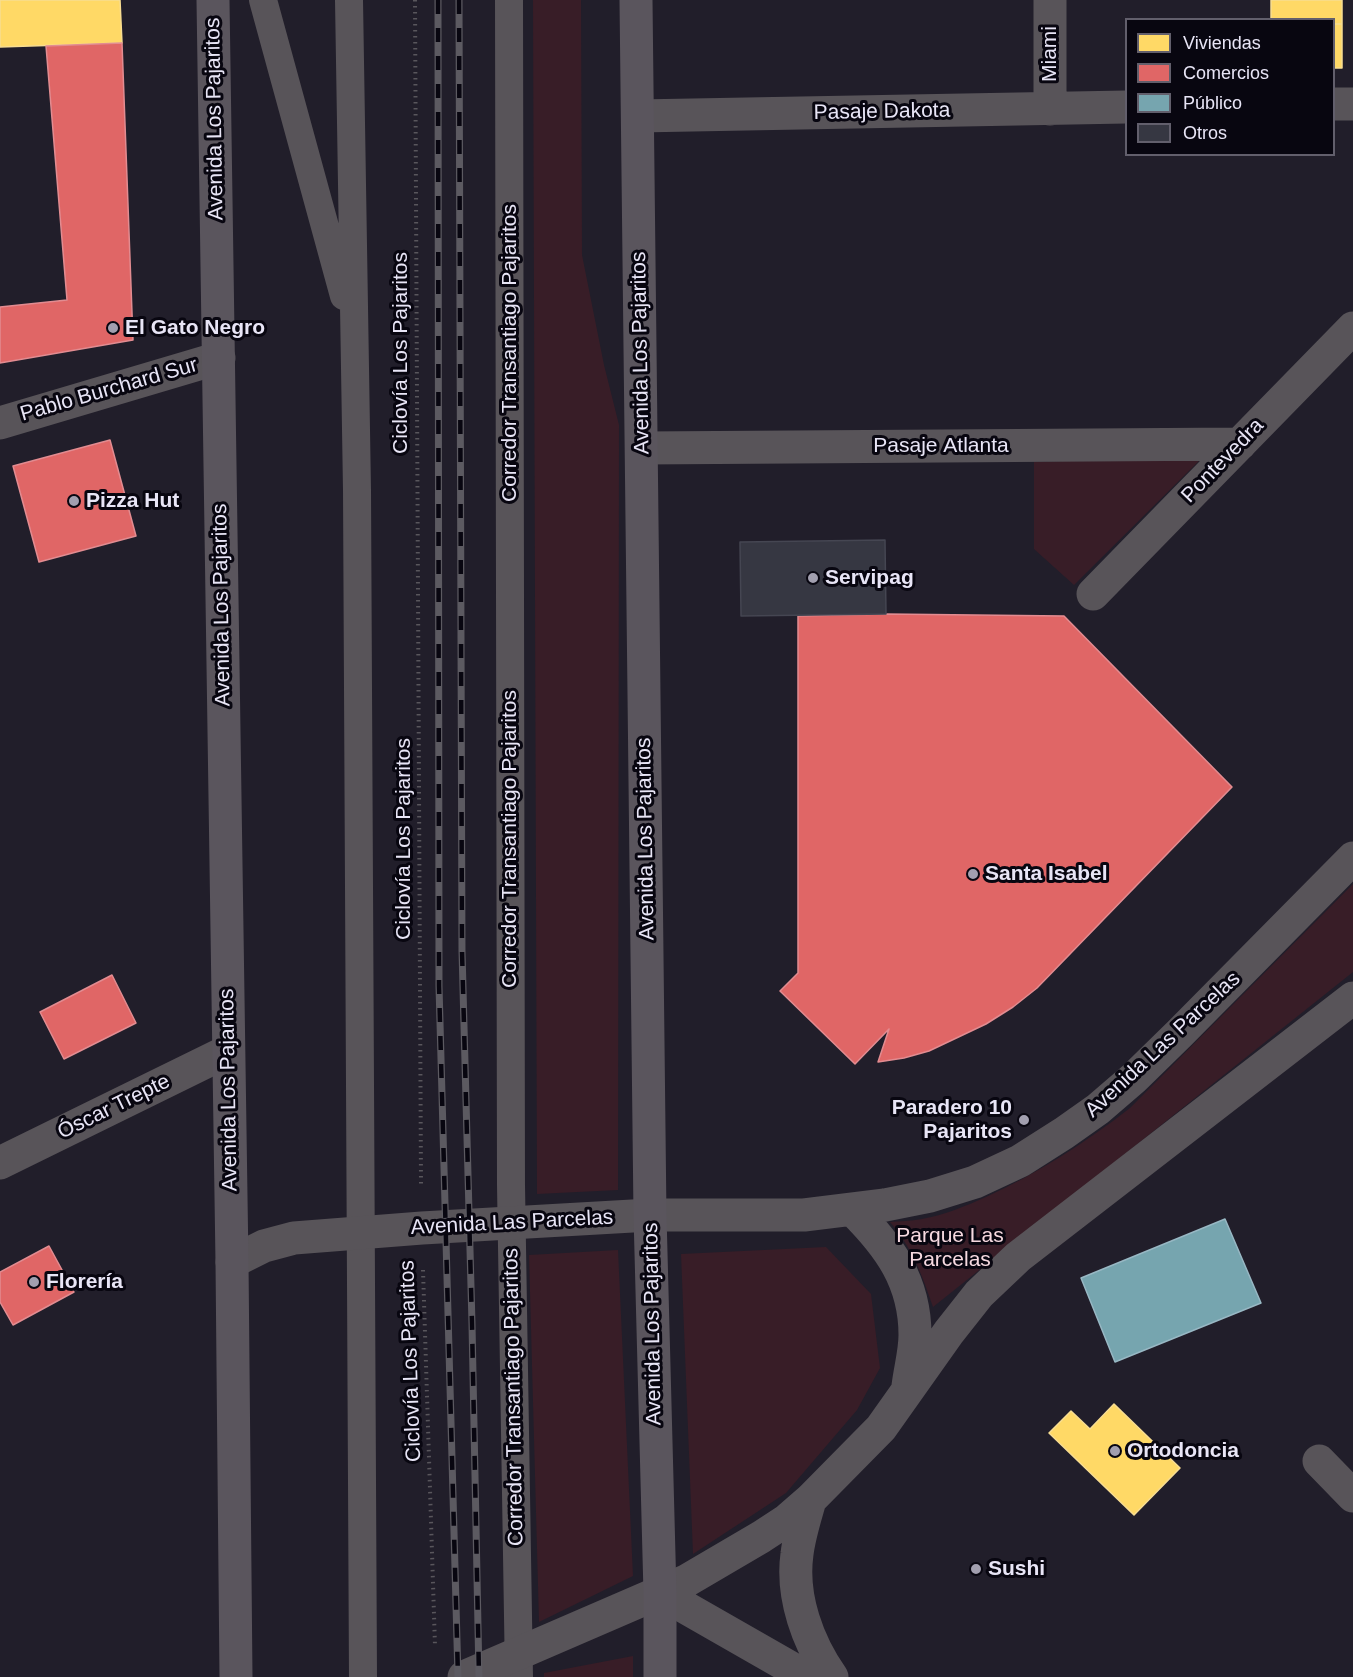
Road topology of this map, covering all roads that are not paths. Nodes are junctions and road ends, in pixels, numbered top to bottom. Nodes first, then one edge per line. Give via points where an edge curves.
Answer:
1 (213, 0) edge
2 (263, 0) edge
3 (349, 0) edge
4 (509, 0) edge
5 (636, 0) edge
6 (1050, 0) edge
7 (1335, 104) edge
8 (1353, 104) edge
9 (1125, 107) edge
10 (1050, 109) junction
11 (638, 116) junction
12 (1353, 328) edge
13 (355, 337) junction
14 (219, 358) junction
15 (0, 423) edge
16 (1240, 444) junction
17 (642, 448) junction
18 (1093, 594) dead end
19 (1353, 858) edge
20 (1353, 998) edge
21 (228, 1051) junction
22 (0, 1162) edge
23 (853, 1210) junction
24 (650, 1215) junction
25 (511, 1223) junction
26 (361, 1232) junction
27 (232, 1262) junction
28 (907, 1390) junction
29 (1319, 1461) dead end
30 (1353, 1496) edge
31 (810, 1500) junction
32 (660, 1593) junction
33 (519, 1665) edge
34 (236, 1677) edge
35 (363, 1677) edge
36 (465, 1677) edge
37 (660, 1677) edge
38 (807, 1677) edge
39 (832, 1677) edge

1 - 14 main road, Avenida Los Pajaritos
2 - 13 lane
3 - 13 lane
4 - 25 lane, Corredor Transantiago Pajaritos
5 - 11 main road, Avenida Los Pajaritos
6 - 10 street, Miami
7 - 8 street
9 - 10 street, Pasaje Dakota
10 - 11 street, Pasaje Dakota
11 - 17 main road, Avenida Los Pajaritos
12 - 16 street, Pontevedra
13 - 26 lane
14 - 15 street, Pablo Burchard Sur
14 - 21 main road, Avenida Los Pajaritos
16 - 17 street, Pasaje Atlanta
16 - 18 street, Pontevedra
17 - 24 main road, Avenida Los Pajaritos
19 - 23 street, Avenida Las Parcelas via 1157,1056 1064,1134 975,1182 930,1196
20 - 28 street via 1018,1257 980,1294
21 - 22 street, Óscar Trepte
21 - 27 main road, Avenida Los Pajaritos
23 - 24 street, Avenida Las Parcelas via 804,1215
23 - 28 street via 886,1246 910,1297 915,1337
24 - 25 street, Avenida Las Parcelas
24 - 32 main road, Avenida Los Pajaritos
25 - 26 street, Avenida Las Parcelas
25 - 33 lane, Corredor Transantiago Pajaritos
26 - 27 street, Avenida Las Parcelas via 294,1238 264,1246
26 - 35 lane
27 - 34 main road, Avenida Los Pajaritos
28 - 31 street via 881,1428
29 - 30 street
31 - 32 street via 787,1520 703,1573
31 - 39 street via 796,1556 797,1589 813,1646
32 - 33 street
32 - 37 main road, Avenida Los Pajaritos
32 - 38 street
33 - 36 street

